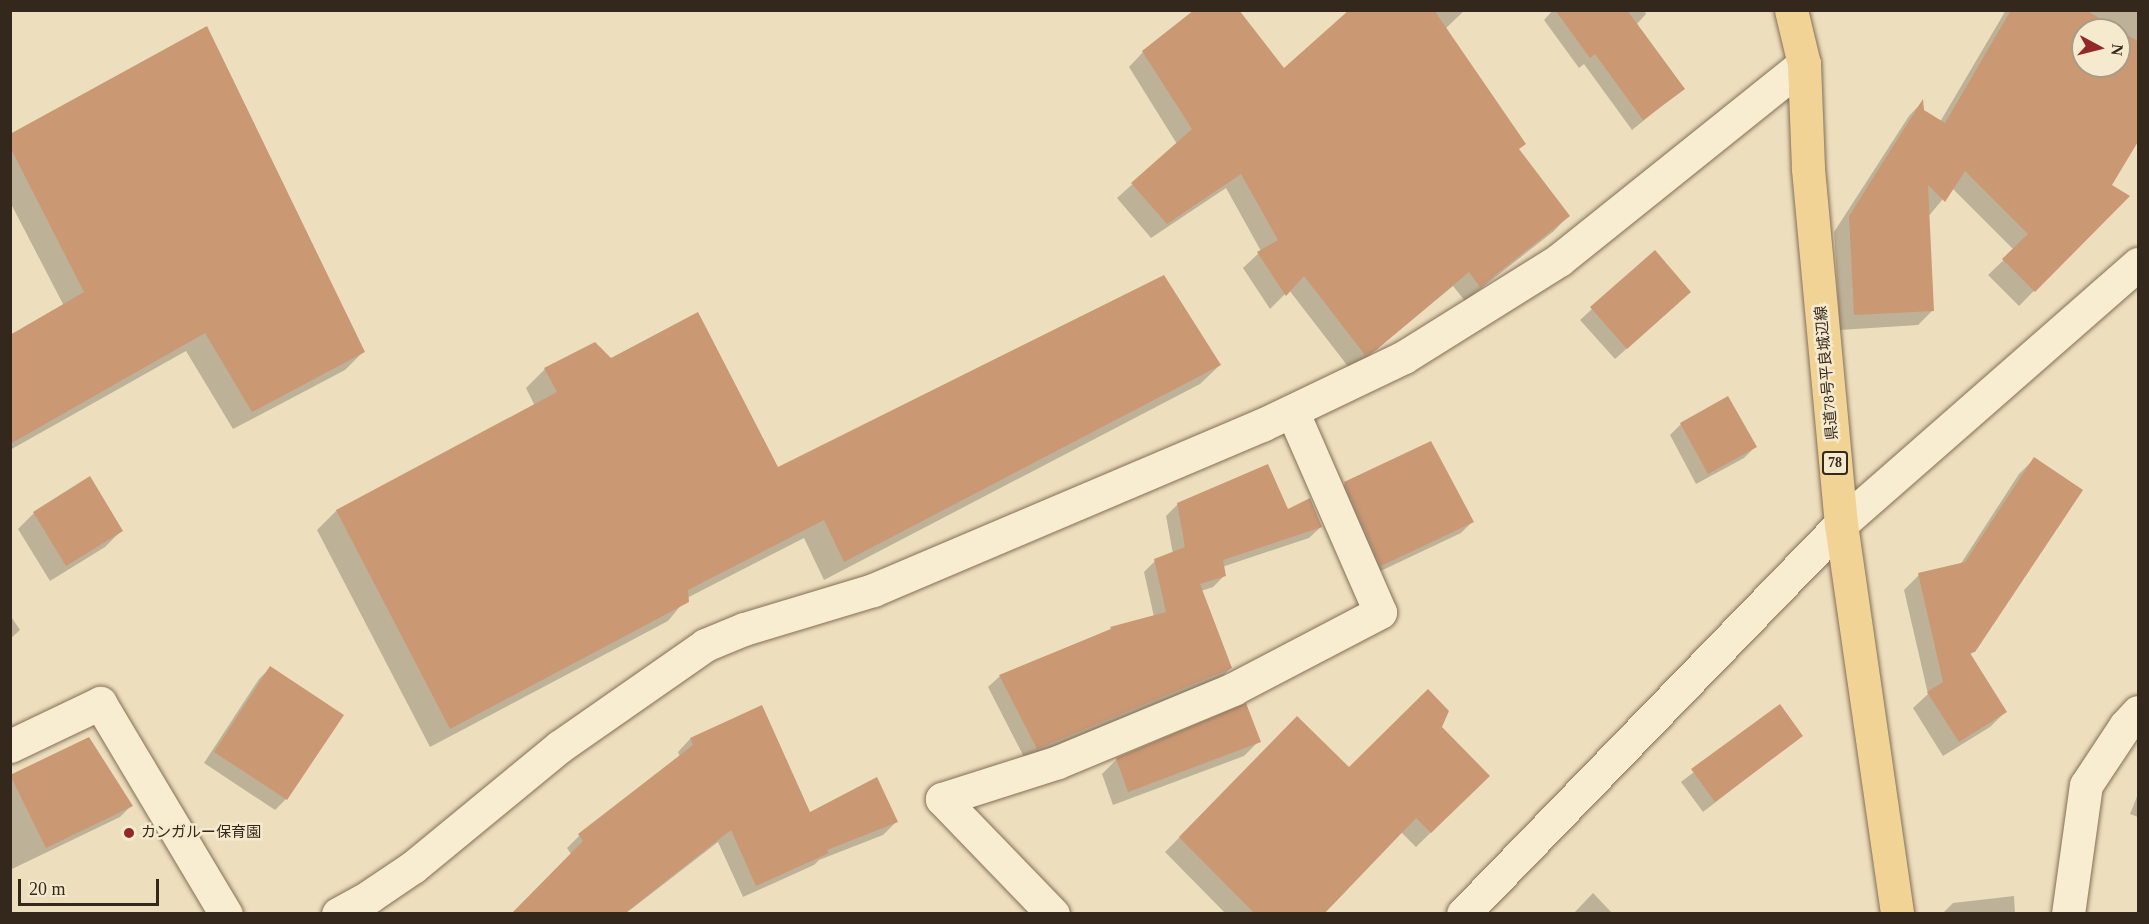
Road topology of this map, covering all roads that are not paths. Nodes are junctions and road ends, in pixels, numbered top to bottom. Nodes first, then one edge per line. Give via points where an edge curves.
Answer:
1 (1791, 10) edge
2 (1804, 64) junction
3 (2139, 264) edge
4 (1292, 411) junction
5 (1841, 524) junction
6 (2139, 712) edge
7 (10, 746) edge
8 (2074, 910) edge
9 (226, 914) edge
10 (338, 914) edge
11 (1053, 914) edge
12 (1463, 914) edge
13 (1897, 914) edge

1 - 2 main road, 県道78号平良城辺線 / 78
2 - 4 street via 1559,260 1404,357
2 - 5 main road, 県道78号平良城辺線 / 78 via 1808,169
3 - 5 street
4 - 10 street via 873,590 744,628 705,645 559,747 412,867
4 - 11 street via 1380,612 1233,689 1058,762 942,799
5 - 12 street
5 - 13 main road, 県道78号平良城辺線 / 78
6 - 8 street via 2125,726 2086,785
7 - 9 street via 100,703

